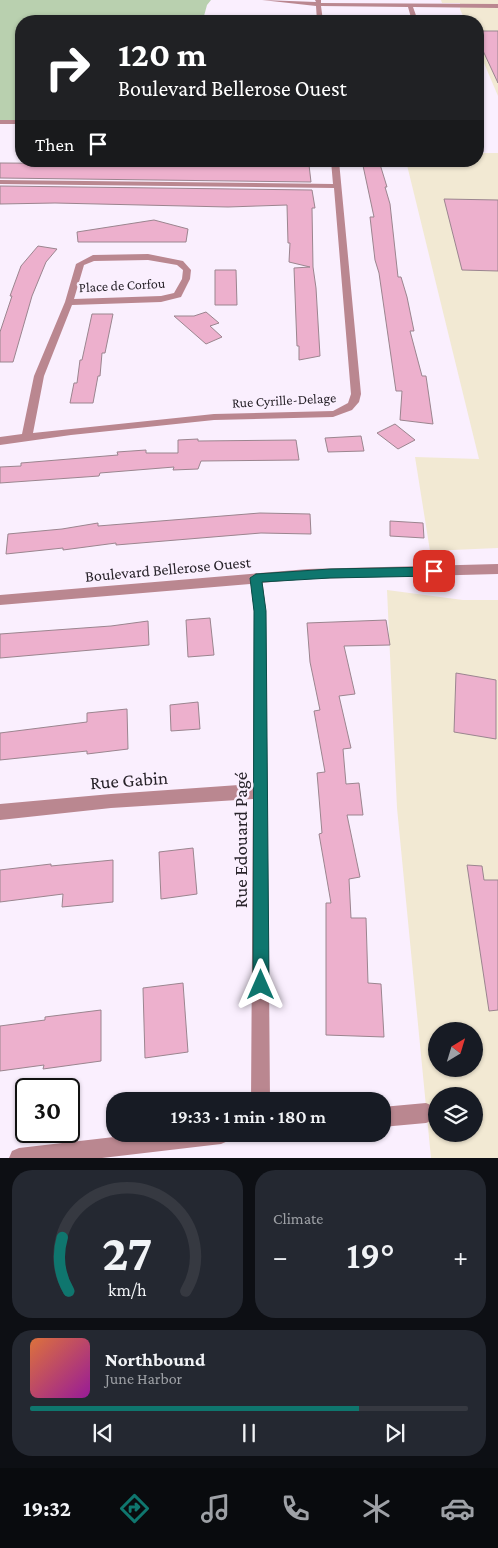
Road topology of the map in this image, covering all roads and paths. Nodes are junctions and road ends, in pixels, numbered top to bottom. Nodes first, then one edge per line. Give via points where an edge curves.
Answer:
1 (265, 0) edge
2 (319, 2) edge
3 (410, 6) junction
4 (498, 6) edge
5 (320, 15) edge
6 (412, 15) edge
7 (0, 122) edge
8 (15, 122) edge
9 (335, 167) edge
10 (0, 182) edge
11 (337, 186) junction
12 (69, 302) junction
13 (27, 438) junction
14 (0, 441) edge
15 (495, 571) edge
16 (256, 578) junction
17 (0, 600) edge
18 (261, 792) junction
19 (0, 812) edge
20 (262, 1092) edge
21 (426, 1113) dead end
22 (391, 1116) edge
23 (154, 1142) edge
24 (19, 1158) edge

1 - 2 street
2 - 3 street
2 - 5 street
3 - 4 street
3 - 6 street
7 - 8 street
9 - 11 street, Rue Cyrille-Delage
10 - 11 street
11 - 13 street, Rue Cyrille-Delage via 356,394 351,406 333,414 214,417 71,430
12 - 12 street, Place de Corfou via 161,299 178,295 187,270 180,263 148,257 93,258 80,264
12 - 13 street, Place de Corfou via 38,376
13 - 14 street, Rue Cyrille-Delage
15 - 16 street, Boulevard Bellerose Ouest via 339,573
16 - 17 street, Boulevard Bellerose Ouest
16 - 18 street, Rue Edouard Pagé via 260,611
18 - 19 street, Rue Gabin via 111,800
18 - 20 street, Rue Edouard Pagé
21 - 22 street
23 - 24 street

